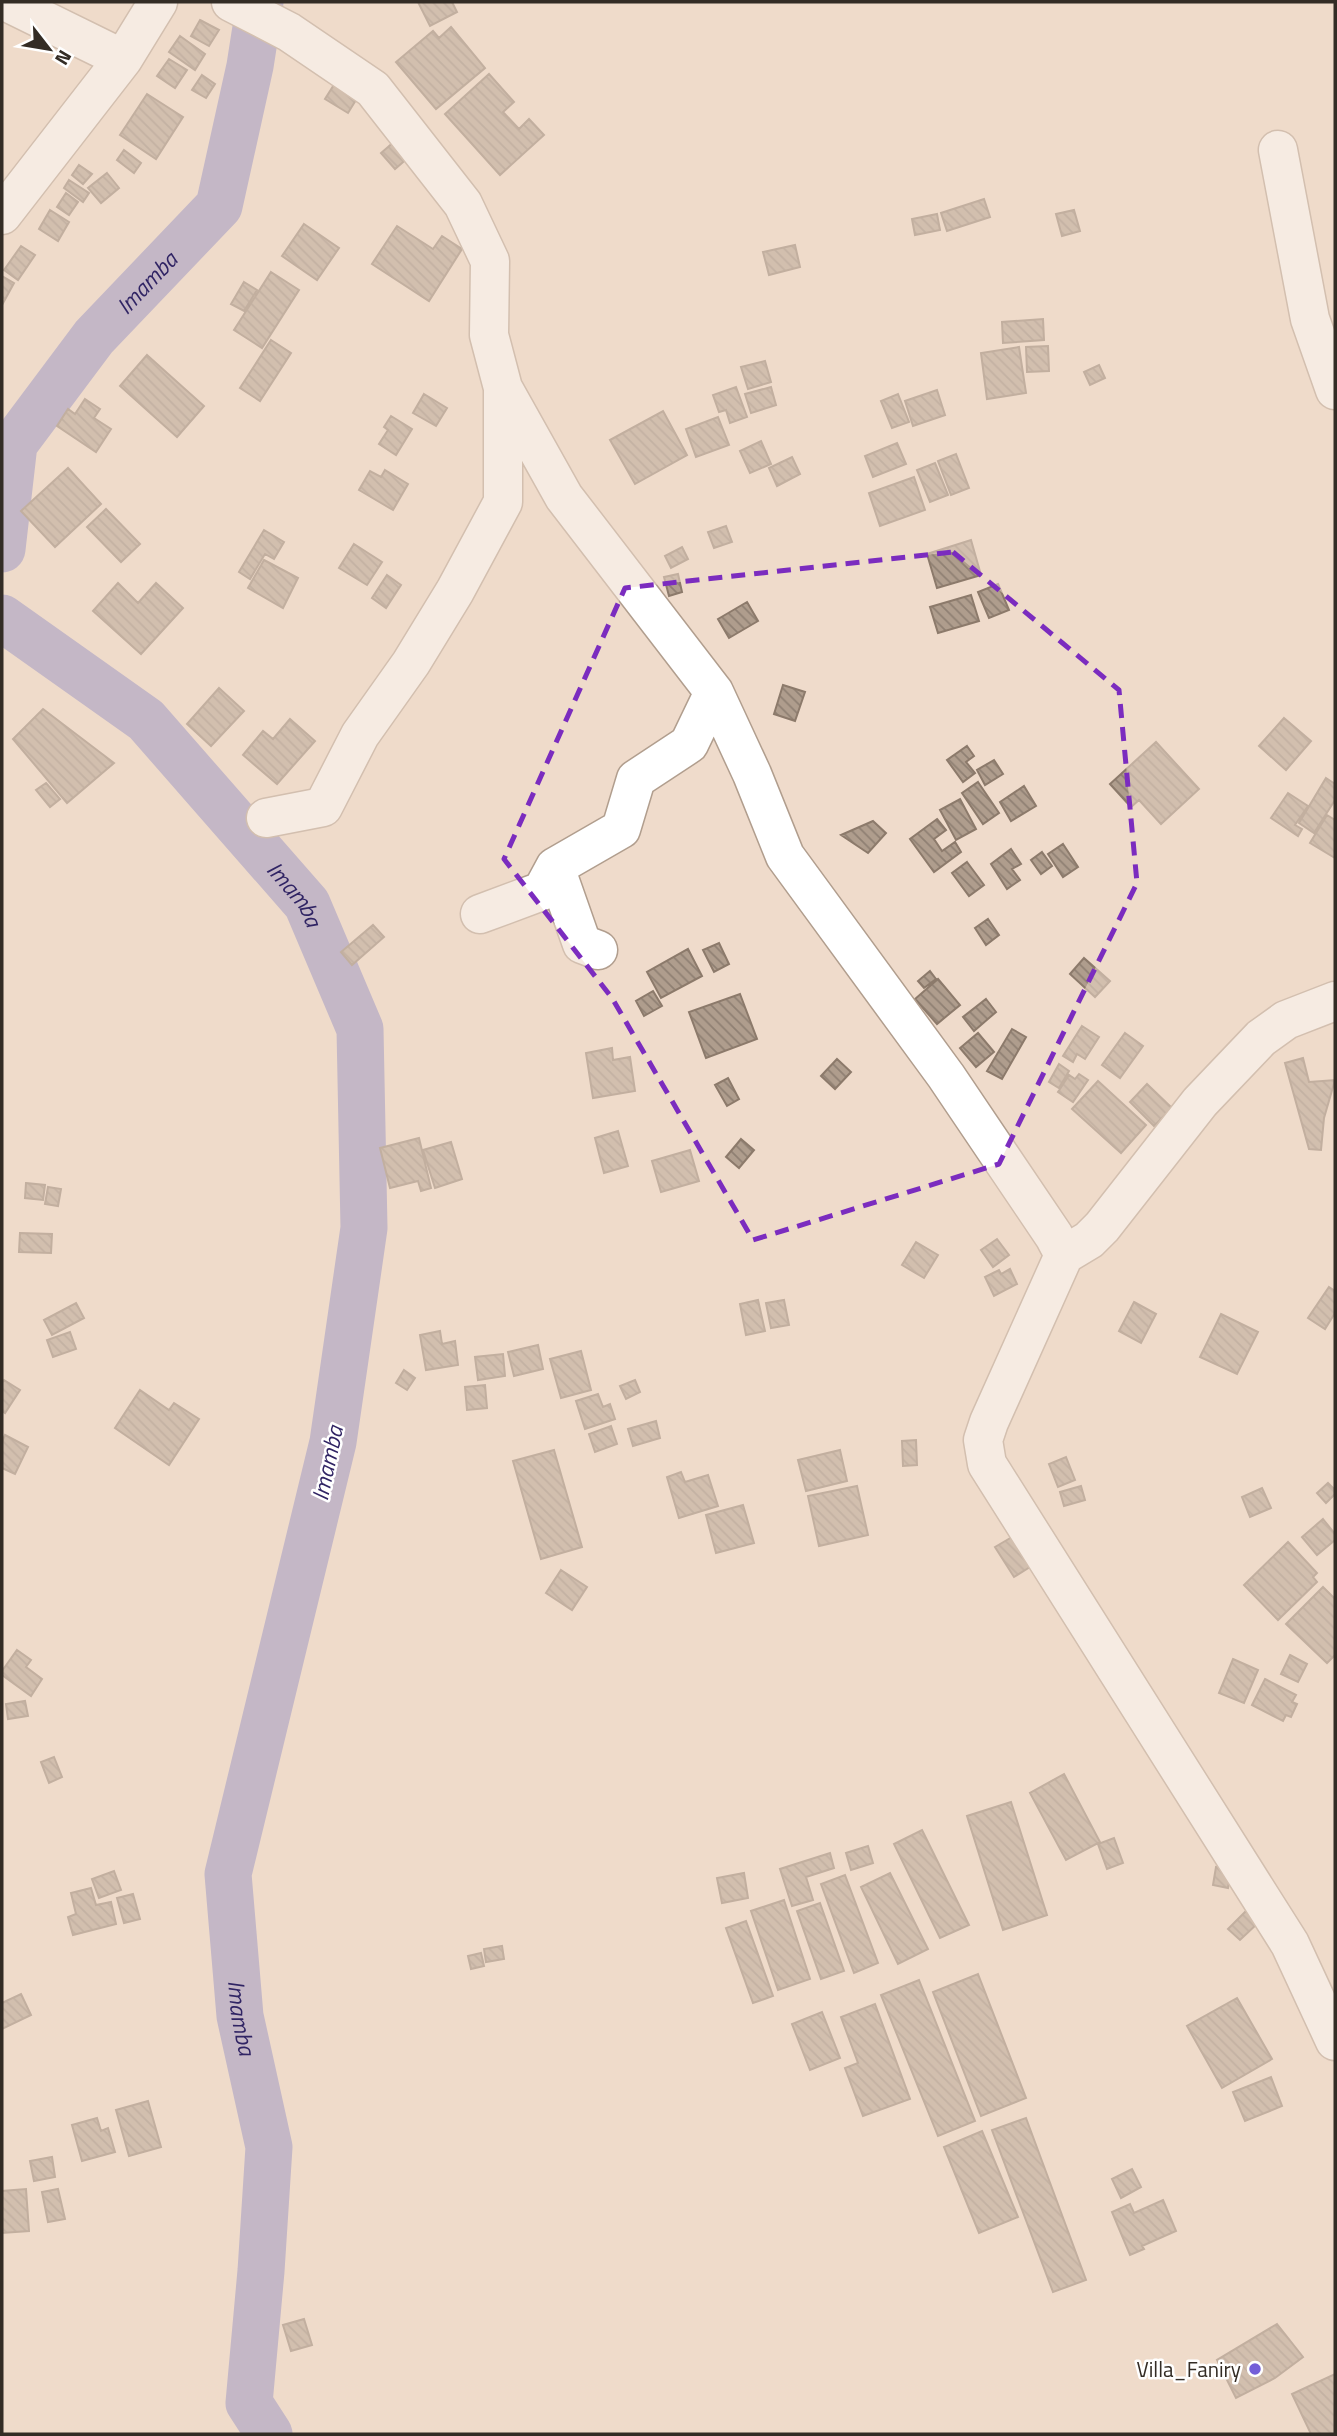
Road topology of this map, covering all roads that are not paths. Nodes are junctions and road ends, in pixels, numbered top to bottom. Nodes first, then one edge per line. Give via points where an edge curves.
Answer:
1 (7, 2) edge
2 (158, 2) edge
3 (231, 2) edge
4 (123, 59) junction
5 (1278, 150) dead end
6 (2, 215) edge
7 (503, 388) junction
8 (1335, 390) edge
9 (714, 692) junction
10 (266, 818) dead end
11 (555, 867) junction
12 (480, 914) dead end
13 (598, 950) dead end
14 (1335, 1001) edge
15 (1064, 1255) junction
16 (1335, 2041) edge

1 - 4 street
2 - 4 street
3 - 7 street via 289,33 373,89 463,204 490,261 489,335
4 - 6 street
5 - 8 street via 1310,319
7 - 9 street via 564,497
7 - 10 street via 503,502 456,592 360,734 323,807
9 - 11 street via 689,744 636,779 621,829
9 - 15 street via 785,856 946,1076
11 - 12 street via 542,891
11 - 13 street via 582,944
14 - 15 street via 1286,1020 1261,1038 1200,1102 1102,1227
15 - 16 street via 989,1422 983,1440 987,1464 1290,1944

